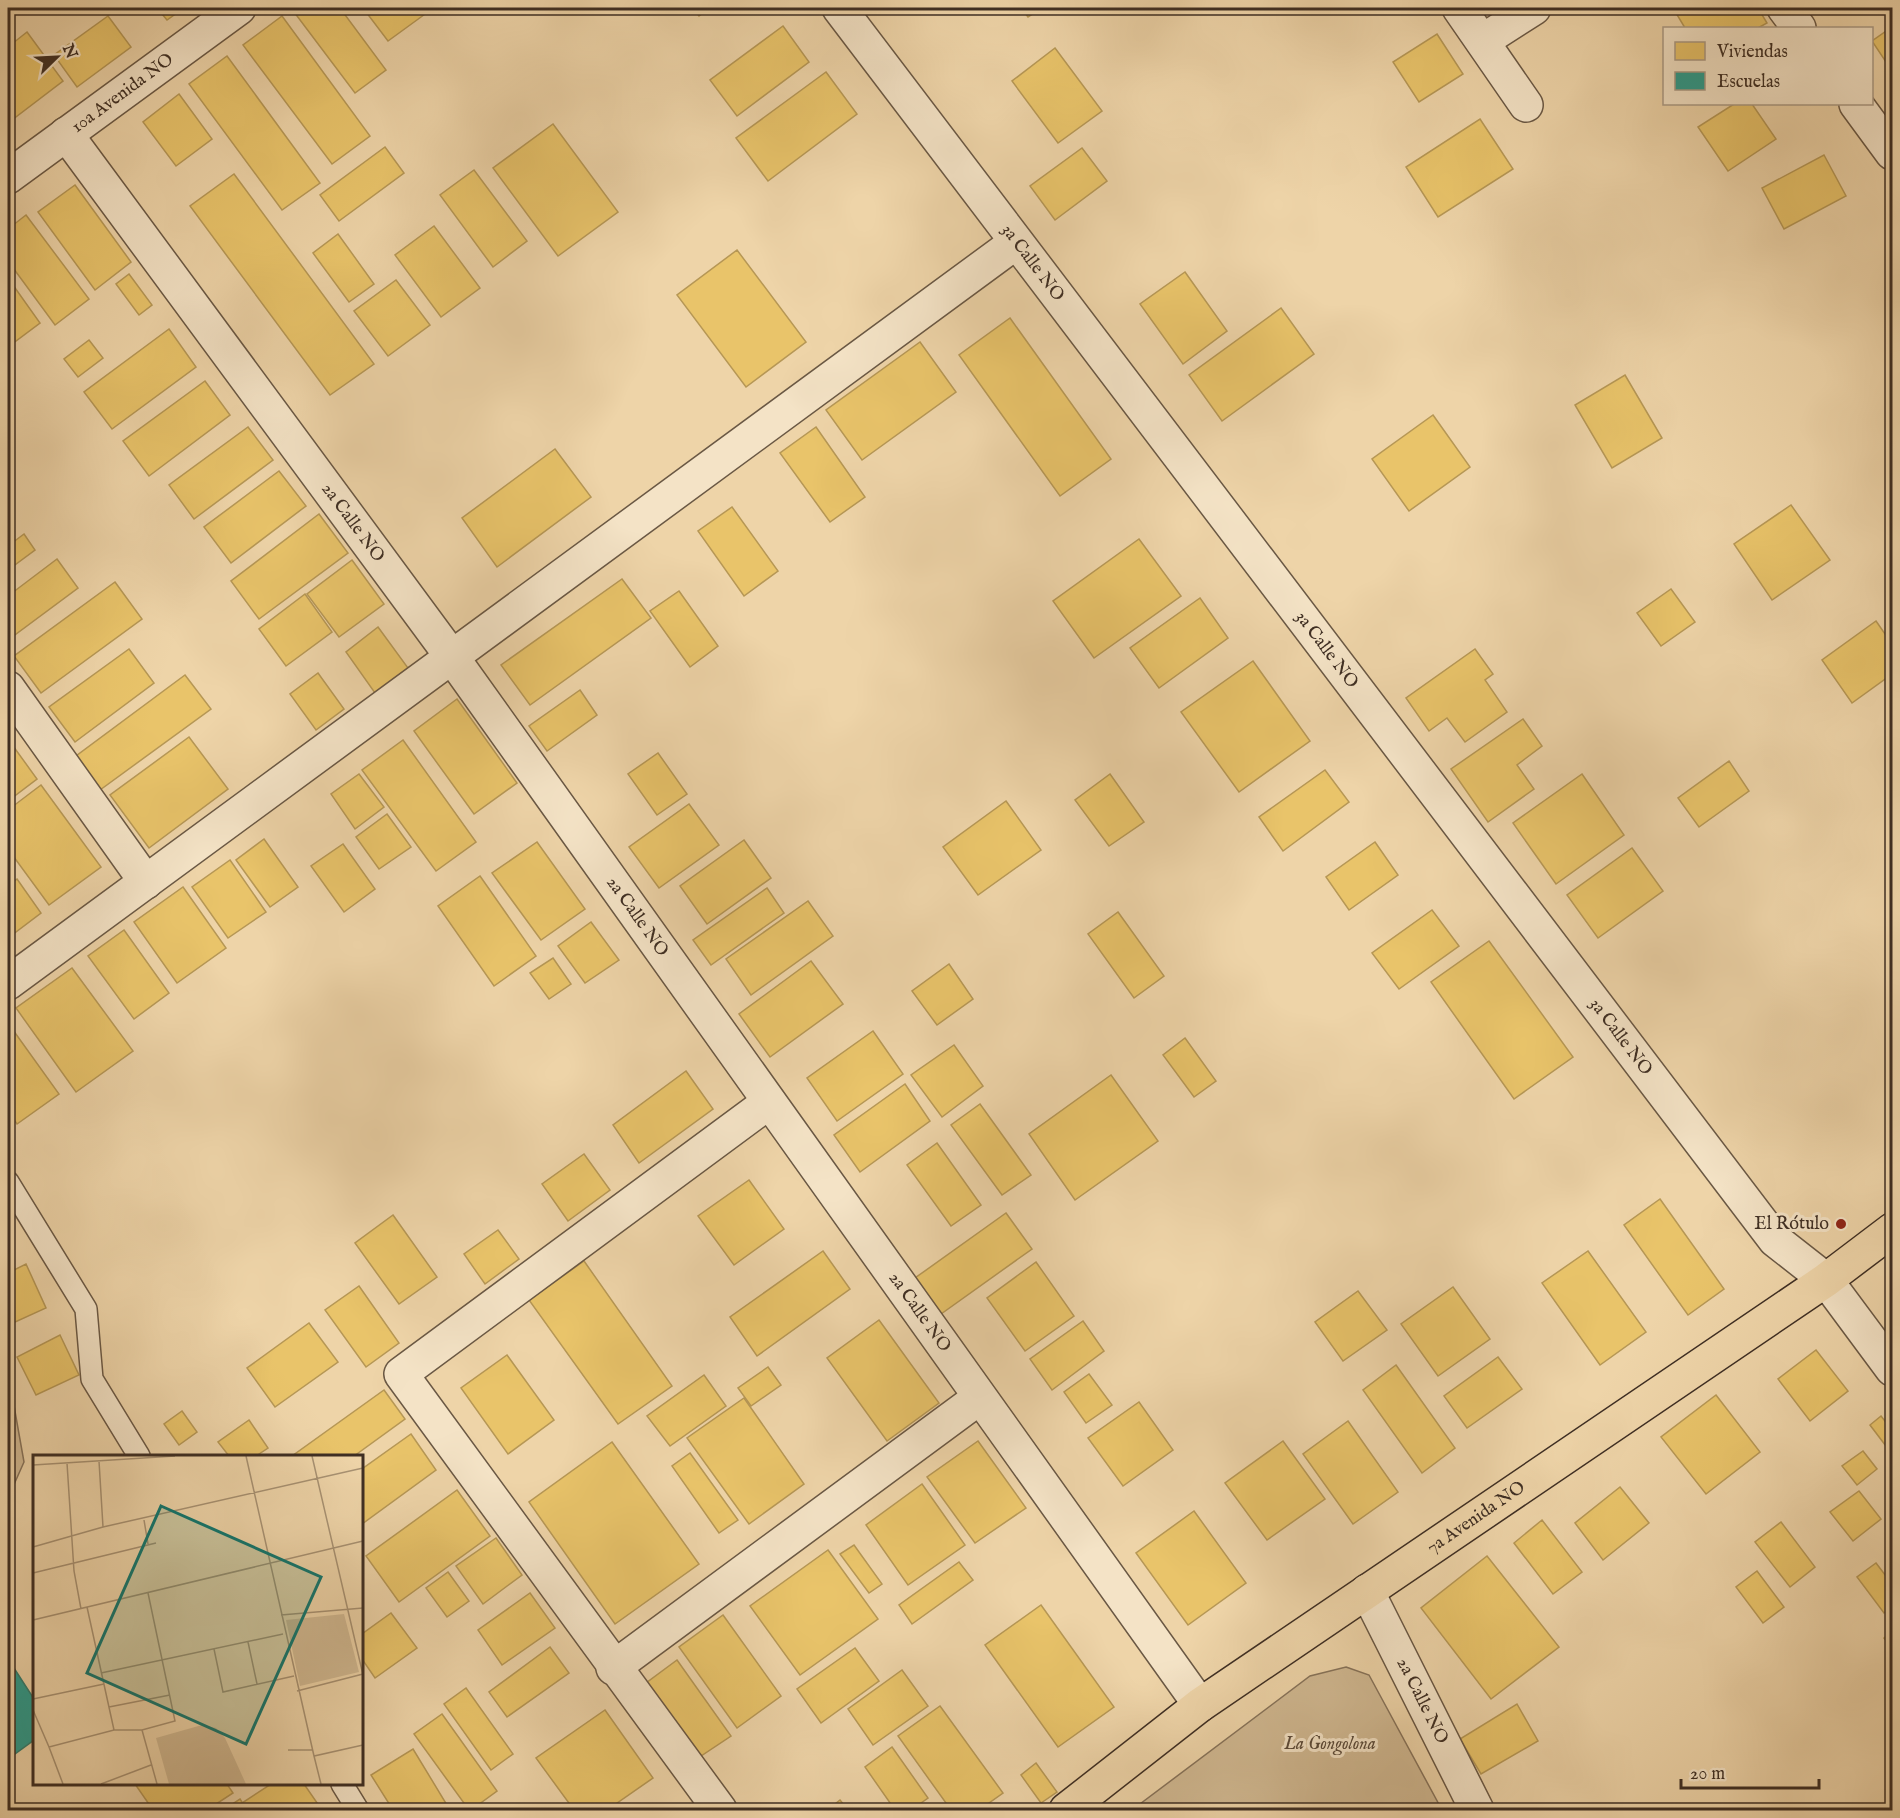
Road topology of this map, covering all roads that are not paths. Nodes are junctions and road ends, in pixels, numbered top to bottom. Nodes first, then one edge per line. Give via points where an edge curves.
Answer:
1 (238, 8) edge
2 (839, 8) edge
3 (1459, 8) edge
4 (1534, 8) edge
5 (1784, 8) edge
6 (1799, 27) edge
7 (1484, 40) junction
8 (1526, 105) dead end
9 (1857, 105) edge
10 (66, 135) junction
11 (1893, 153) edge
12 (8, 177) edge
13 (1015, 243) junction
14 (452, 657) junction
15 (8, 688) edge
16 (146, 882) junction
17 (8, 983) edge
18 (769, 1102) junction
19 (8, 1182) edge
20 (1893, 1230) edge
21 (1826, 1280) junction
22 (1893, 1369) edge
23 (979, 1398) junction
24 (138, 1455) edge
25 (1367, 1591) junction
26 (613, 1668) junction
27 (1200, 1705) junction
28 (343, 1785) edge
29 (358, 1810) edge
30 (720, 1810) edge
31 (1065, 1810) edge
32 (1477, 1810) edge

1 - 10 street, 10a Avenida NO
2 - 13 street, 3a Calle NO
3 - 7 street
4 - 7 street
5 - 6 street
7 - 8 street
9 - 11 street
10 - 12 street, 10a Avenida NO
10 - 14 street, 2a Calle NO
13 - 14 street
13 - 21 street, 3a Calle NO via 1775,1240
14 - 16 street
14 - 18 street, 2a Calle NO
15 - 16 street
16 - 17 street
18 - 23 street, 2a Calle NO
18 - 26 street via 401,1374
19 - 24 lane via 86,1309 92,1379
20 - 21 highway, 7a Avenida NO
21 - 22 street, 3a Calle NO
21 - 25 highway, 7a Avenida NO
23 - 26 street
23 - 27 street, 2a Calle NO
25 - 27 highway, 7a Avenida NO
25 - 32 street, 2a Calle NO
26 - 30 street
27 - 31 highway, 7a Avenida NO
28 - 29 lane

